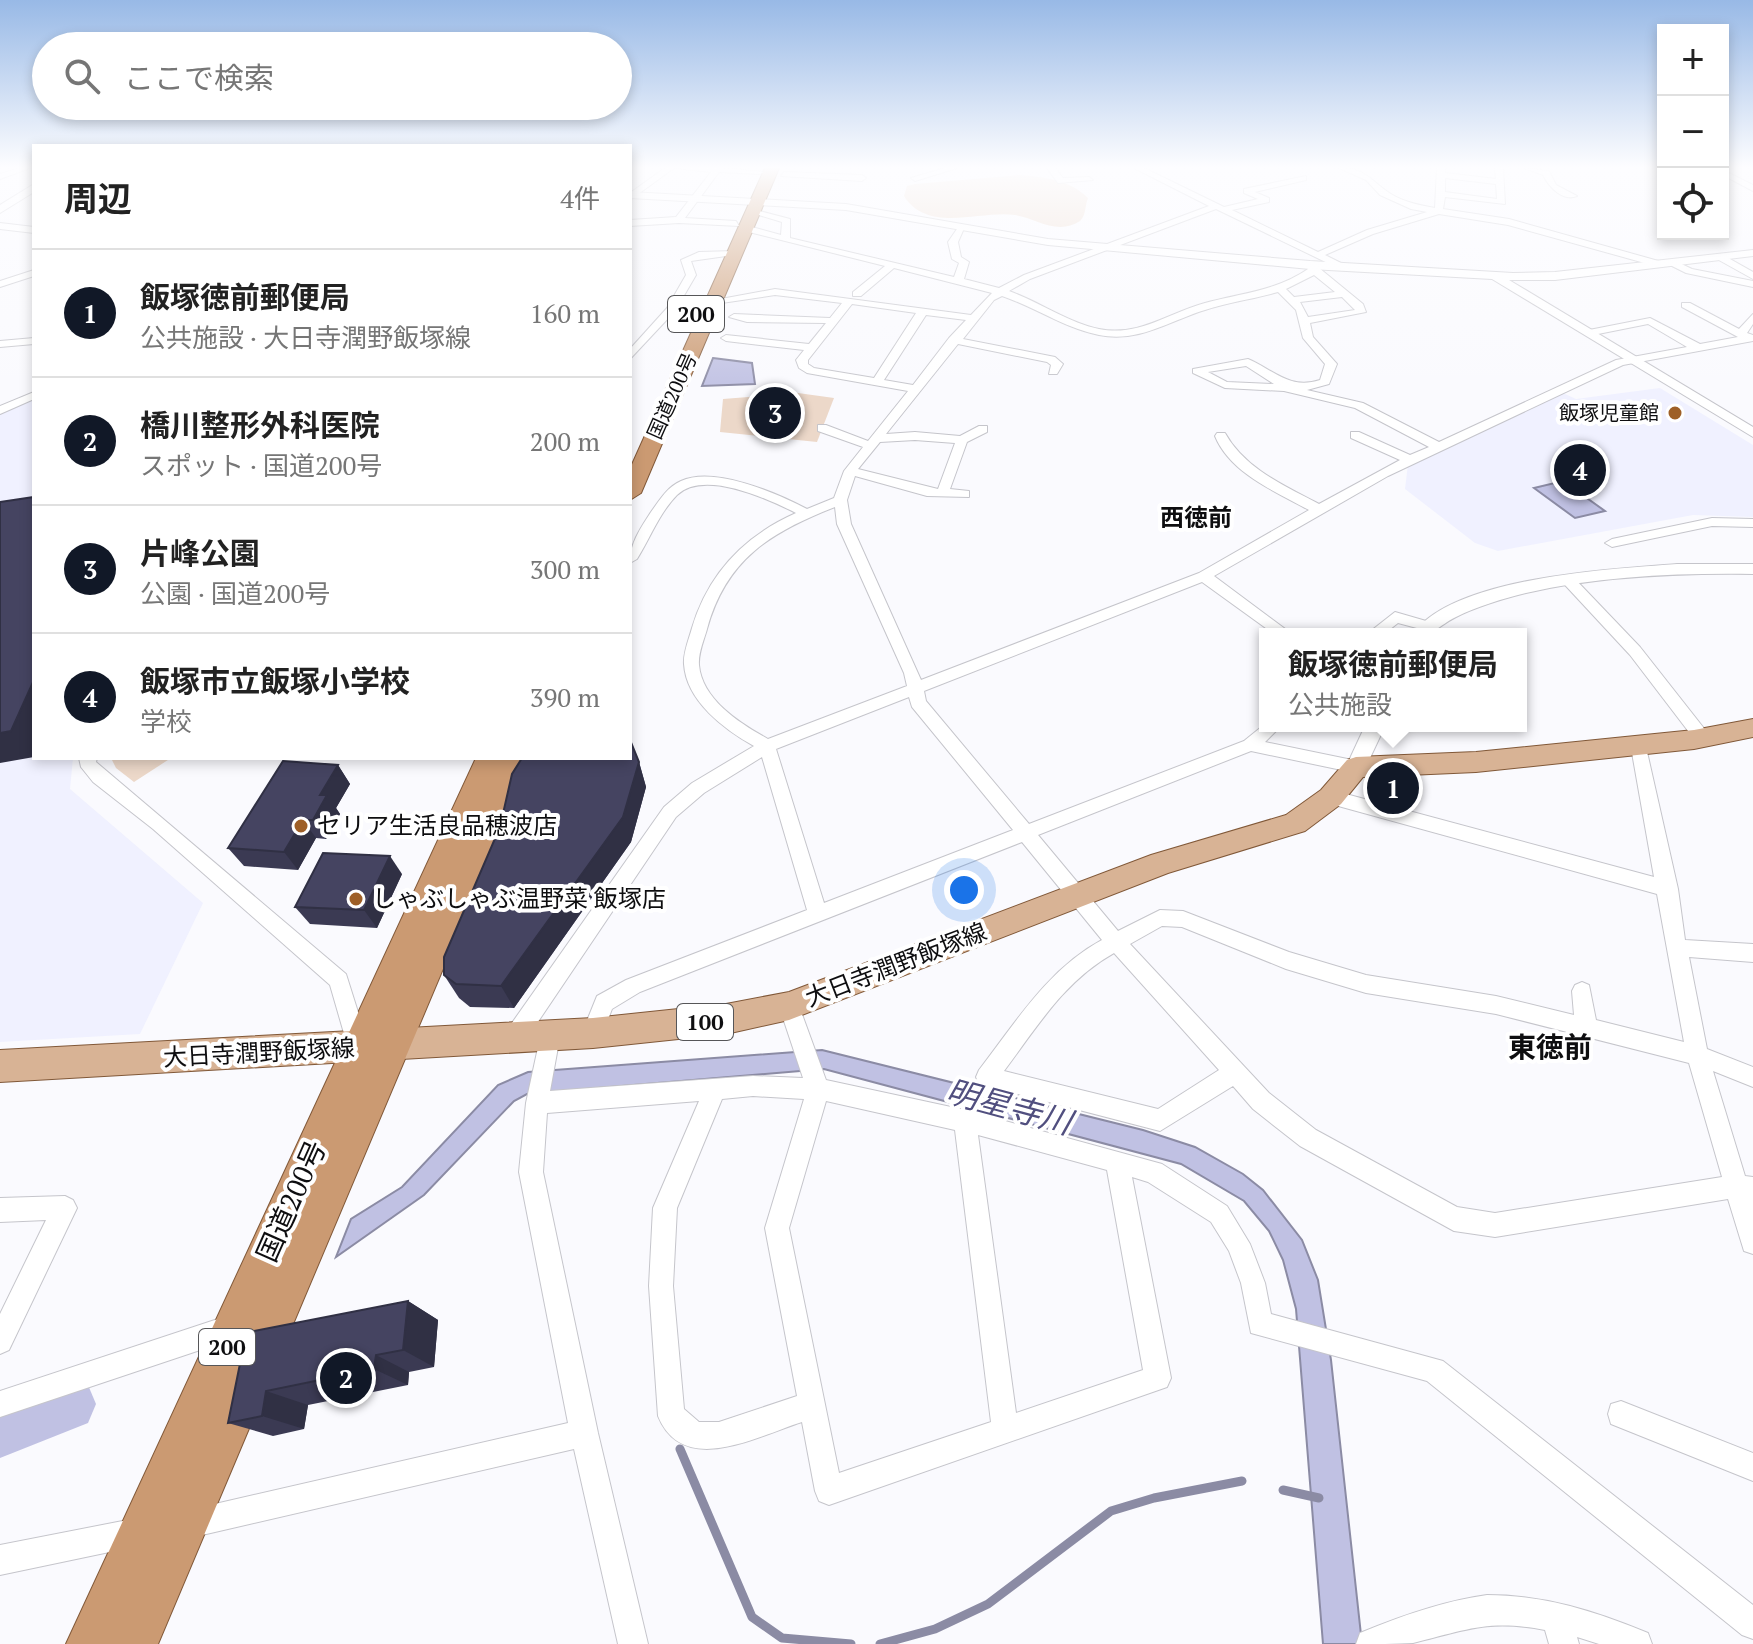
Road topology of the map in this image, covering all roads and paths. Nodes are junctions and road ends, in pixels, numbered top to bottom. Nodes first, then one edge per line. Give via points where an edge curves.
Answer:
1 (733, 245) edge
2 (804, 245) edge
3 (954, 245) edge
4 (1078, 245) edge
5 (1110, 245) edge
6 (1300, 245) edge
7 (1341, 245) edge
8 (1590, 245) edge
9 (1103, 247) junction
10 (1753, 253) edge
11 (729, 254) junction
12 (1320, 254) junction
13 (1720, 257) junction
14 (1673, 263) junction
15 (1659, 264) junction
16 (891, 266) junction
17 (1342, 267) junction
18 (1312, 268) junction
19 (32, 274) edge
20 (1493, 275) junction
21 (1753, 276) edge
22 (1536, 277) junction
23 (958, 281) junction
24 (0, 284) edge
25 (1753, 284) edge
26 (1281, 290) junction
27 (1000, 292) junction
28 (1346, 294) junction
29 (1523, 294) junction
30 (853, 298) junction
31 (1292, 300) junction
32 (715, 301) junction
33 (1686, 305) dead end
34 (923, 311) junction
35 (734, 317) dead end
36 (1753, 317) edge
37 (971, 318) junction
38 (1663, 319) dead end
39 (833, 321) junction
40 (1304, 321) junction
41 (1650, 321) junction
42 (1588, 333) junction
43 (632, 337) edge
44 (1748, 337) edge
45 (648, 338) junction
46 (726, 338) dead end
47 (953, 340) junction
48 (32, 341) edge
49 (0, 344) edge
50 (812, 348) junction
51 (1698, 348) junction
52 (632, 354) edge
53 (1633, 359) junction
54 (1053, 372) dead end
55 (877, 382) junction
56 (915, 389) junction
57 (32, 396) edge
58 (0, 410) edge
59 (822, 428) dead end
60 (983, 429) dead end
61 (1753, 433) edge
62 (1355, 435) dead end
63 (1221, 436) dead end
64 (962, 440) junction
65 (871, 442) junction
66 (1438, 447) junction
67 (632, 456) edge
68 (1410, 460) junction
69 (850, 471) junction
70 (632, 488) edge
71 (944, 488) dead end
72 (964, 494) dead end
73 (840, 500) junction
74 (1318, 509) junction
75 (807, 514) junction
76 (1753, 523) edge
77 (1612, 543) dead end
78 (632, 556) edge
79 (1753, 569) edge
80 (1204, 576) junction
81 (1570, 582) junction
82 (1276, 628) edge
83 (1382, 628) edge
84 (1420, 628) edge
85 (1429, 628) edge
86 (913, 689) junction
87 (1752, 730) edge
88 (1266, 732) edge
89 (1372, 732) edge
90 (1704, 740) junction
91 (1250, 745) junction
92 (767, 746) junction
93 (1639, 747) junction
94 (88, 760) edge
95 (489, 760) edge
96 (517, 760) edge
97 (1356, 767) junction
98 (1331, 797) junction
99 (1028, 833) junction
100 (1668, 889) junction
101 (1077, 896) junction
102 (818, 914) junction
103 (1114, 940) junction
104 (1680, 948) junction
105 (1753, 953) edge
106 (1582, 991) dead end
107 (789, 1006) junction
108 (1586, 1027) junction
109 (593, 1033) junction
110 (515, 1037) junction
111 (376, 1046) junction
112 (547, 1048) junction
113 (1697, 1055) junction
114 (0, 1066) edge
115 (1235, 1072) junction
116 (1753, 1077) edge
117 (816, 1083) junction
118 (715, 1089) junction
119 (537, 1099) junction
120 (965, 1121) junction
121 (1117, 1161) junction
122 (1744, 1188) edge
123 (0, 1210) edge
124 (1753, 1242) edge
125 (276, 1308) junction
126 (237, 1325) junction
127 (0, 1341) edge
128 (0, 1404) edge
129 (811, 1405) junction
130 (1621, 1414) dead end
131 (1005, 1429) junction
132 (584, 1433) junction
133 (1753, 1467) edge
134 (186, 1524) junction
135 (142, 1532) junction
136 (0, 1560) edge
137 (1753, 1624) edge
138 (1560, 1631) edge
139 (1377, 1642) edge
140 (91, 1644) edge
141 (133, 1644) edge
142 (633, 1644) edge
143 (1637, 1644) edge

1 - 11 highway, 国道200号 / 200
2 - 16 street
3 - 23 street via 957,259 964,262
4 - 9 street
5 - 9 street
6 - 12 street
7 - 12 street
8 - 15 street
9 - 18 street
9 - 27 street
10 - 13 street
11 - 32 highway, 国道200号 / 200
11 - 45 street via 686,260 691,275
11 - 67 highway, 国道200号 / 200
12 - 17 street
13 - 14 street
13 - 21 street
14 - 15 street
14 - 25 street
15 - 22 street
16 - 23 street
16 - 30 street
17 - 18 street
17 - 20 street
18 - 26 street
18 - 28 street
19 - 24 street
20 - 22 street
20 - 29 street
22 - 29 street via 1523,283
23 - 27 street
26 - 27 street via 1208,305 1149,331 1114,334 1080,327
26 - 31 street
27 - 37 street
28 - 31 street
28 - 40 street via 1359,306 1359,314
29 - 42 street
30 - 32 street via 783,292
30 - 34 street
30 - 39 street
31 - 40 street
32 - 70 highway, 国道200号 / 200
33 - 44 street
34 - 37 street
34 - 55 street
35 - 39 street
36 - 44 street
37 - 47 street
38 - 41 street
39 - 50 street
40 - 66 street via 1308,338 1331,364 1322,384 1276,383 1248,362 1197,371 1225,385 1295,389 1359,405
41 - 42 street
41 - 51 street
42 - 53 street
43 - 45 street
44 - 51 street
45 - 52 street
46 - 50 street
47 - 54 street via 1051,359 1057,364
47 - 56 street
48 - 49 street
50 - 55 street via 802,360 805,369
51 - 53 street
53 - 61 street
53 - 66 street
55 - 56 street
56 - 65 street
57 - 58 street
59 - 65 street
60 - 64 street
62 - 68 street
63 - 74 street via 1226,450
64 - 65 street via 915,436
64 - 71 street
65 - 69 street
66 - 68 street
68 - 74 street
69 - 72 street via 927,492
69 - 73 street
73 - 75 street
73 - 86 street via 852,545 912,673
74 - 80 street
75 - 78 street via 717,481 691,482 674,490
75 - 92 street via 768,533 712,588 691,664 720,715
76 - 77 street via 1712,522
79 - 81 street via 1686,567
80 - 82 street
80 - 86 street
81 - 85 street via 1493,595
81 - 90 street via 1635,651
83 - 84 street via 1395,617
86 - 92 street
86 - 99 street via 918,703
87 - 90 main road
88 - 91 street
89 - 97 street
90 - 93 main road
91 - 97 street
91 - 99 street
92 - 102 street
92 - 110 street via 698,788 670,812
93 - 97 main road via 1408,769
93 - 100 street
94 - 111 street via 99,777 339,980
95 - 111 highway, 国道200号 / 200
96 - 111 highway, 国道200号 / 200
97 - 98 main road, 大日寺潤野飯塚線 / 100
98 - 100 street
98 - 101 main road, 大日寺潤野飯塚線 / 100 via 1295,823 1161,863
99 - 101 street
99 - 102 street
100 - 104 street
101 - 103 street
101 - 107 main road, 大日寺潤野飯塚線 / 100
102 - 109 street via 612,996
103 - 108 street via 1160,918 1183,919 1286,960 1366,984 1496,1005
103 - 115 street
103 - 115 street via 1052,990 987,1077 1160,1120
104 - 105 street
104 - 113 street
106 - 108 street
107 - 109 main road, 大日寺潤野飯塚線 / 100 via 726,1019
107 - 117 street
108 - 113 street
109 - 112 main road, 大日寺潤野飯塚線 / 100
110 - 111 main road, 大日寺潤野飯塚線 / 100
110 - 112 main road, 大日寺潤野飯塚線 / 100
111 - 114 main road, 大日寺潤野飯塚線 / 100
111 - 125 highway, 国道200号 / 200
111 - 126 highway, 国道200号 / 200
112 - 119 street
113 - 116 street
113 - 122 street
115 - 122 street via 1261,1101 1308,1138 1454,1219 1495,1225
117 - 118 street
117 - 120 street
117 - 129 street via 777,1228
118 - 119 street
118 - 129 street via 665,1208 661,1286 671,1416 694,1436 719,1436
119 - 132 street via 531,1172
120 - 121 street
120 - 131 street
121 - 131 street via 1158,1378
121 - 137 street via 1154,1172 1219,1214 1253,1283 1260,1324 1434,1370
122 - 124 street
123 - 127 street via 65,1208
125 - 126 street
125 - 134 highway, 国道200号 / 200
126 - 128 street
126 - 135 highway, 国道200号 / 200
129 - 131 street via 829,1491
130 - 133 street
132 - 134 street
132 - 142 street
134 - 141 highway, 国道200号 / 200
135 - 136 street
135 - 140 highway, 国道200号 / 200
138 - 139 street via 1513,1611 1470,1612
138 - 143 street via 1612,1632

